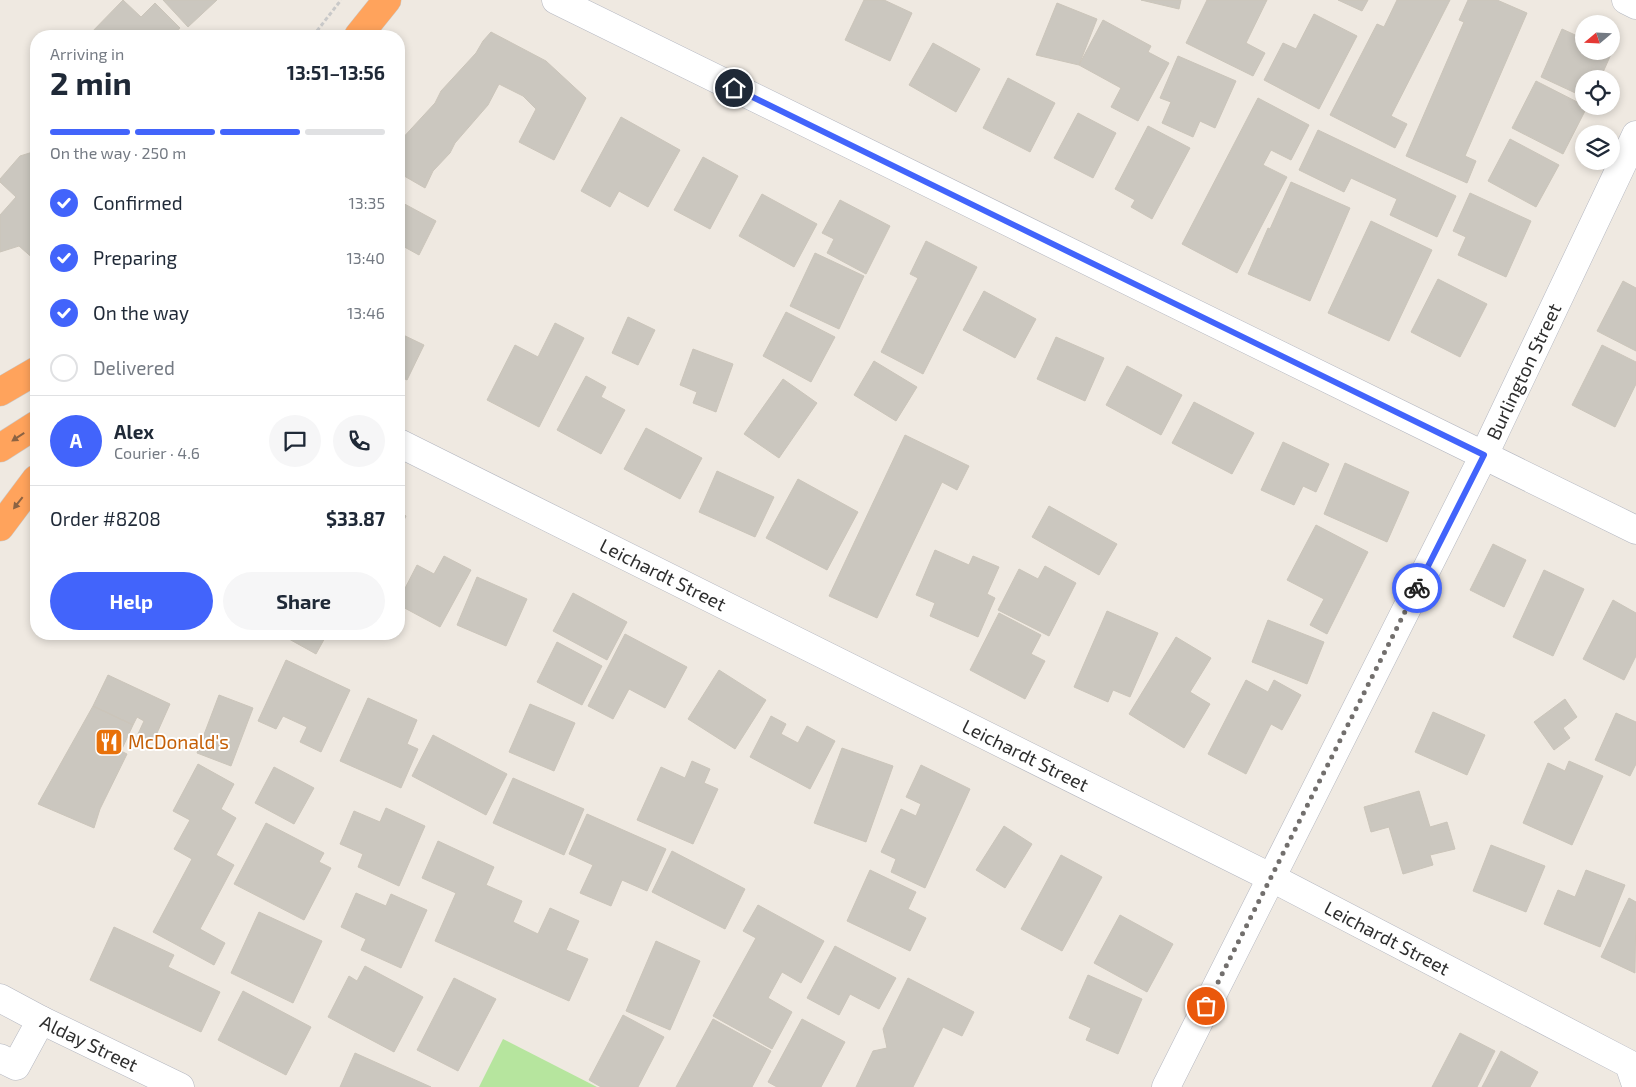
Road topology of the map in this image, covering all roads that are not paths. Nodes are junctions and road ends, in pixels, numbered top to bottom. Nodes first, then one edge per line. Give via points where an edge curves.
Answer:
1 (387, 0) edge
2 (556, 0) edge
3 (1626, 0) edge
4 (1636, 5) edge
5 (363, 30) edge
6 (1636, 135) edge
7 (30, 374) edge
8 (0, 392) edge
9 (30, 429) edge
10 (405, 446) edge
11 (0, 448) edge
12 (1484, 455) junction
13 (30, 487) edge
14 (0, 527) edge
15 (1636, 530) edge
16 (1270, 877) junction
17 (0, 998) edge
18 (41, 1020) junction
19 (0, 1058) edge
20 (1634, 1070) edge
21 (180, 1087) edge
22 (1166, 1087) edge

1 - 5 highway
2 - 12 street
3 - 4 street
6 - 12 street, Burlington Street
7 - 8 highway
9 -> 11 highway
10 - 16 street, Leichardt Street
12 - 15 street
12 - 16 street, Burlington Street
13 -> 14 highway
16 - 20 street, Leichardt Street
16 - 22 street, Burlington Street
17 - 18 street, Alday Street
18 - 19 street via 16,1066
18 - 21 street, Alday Street

